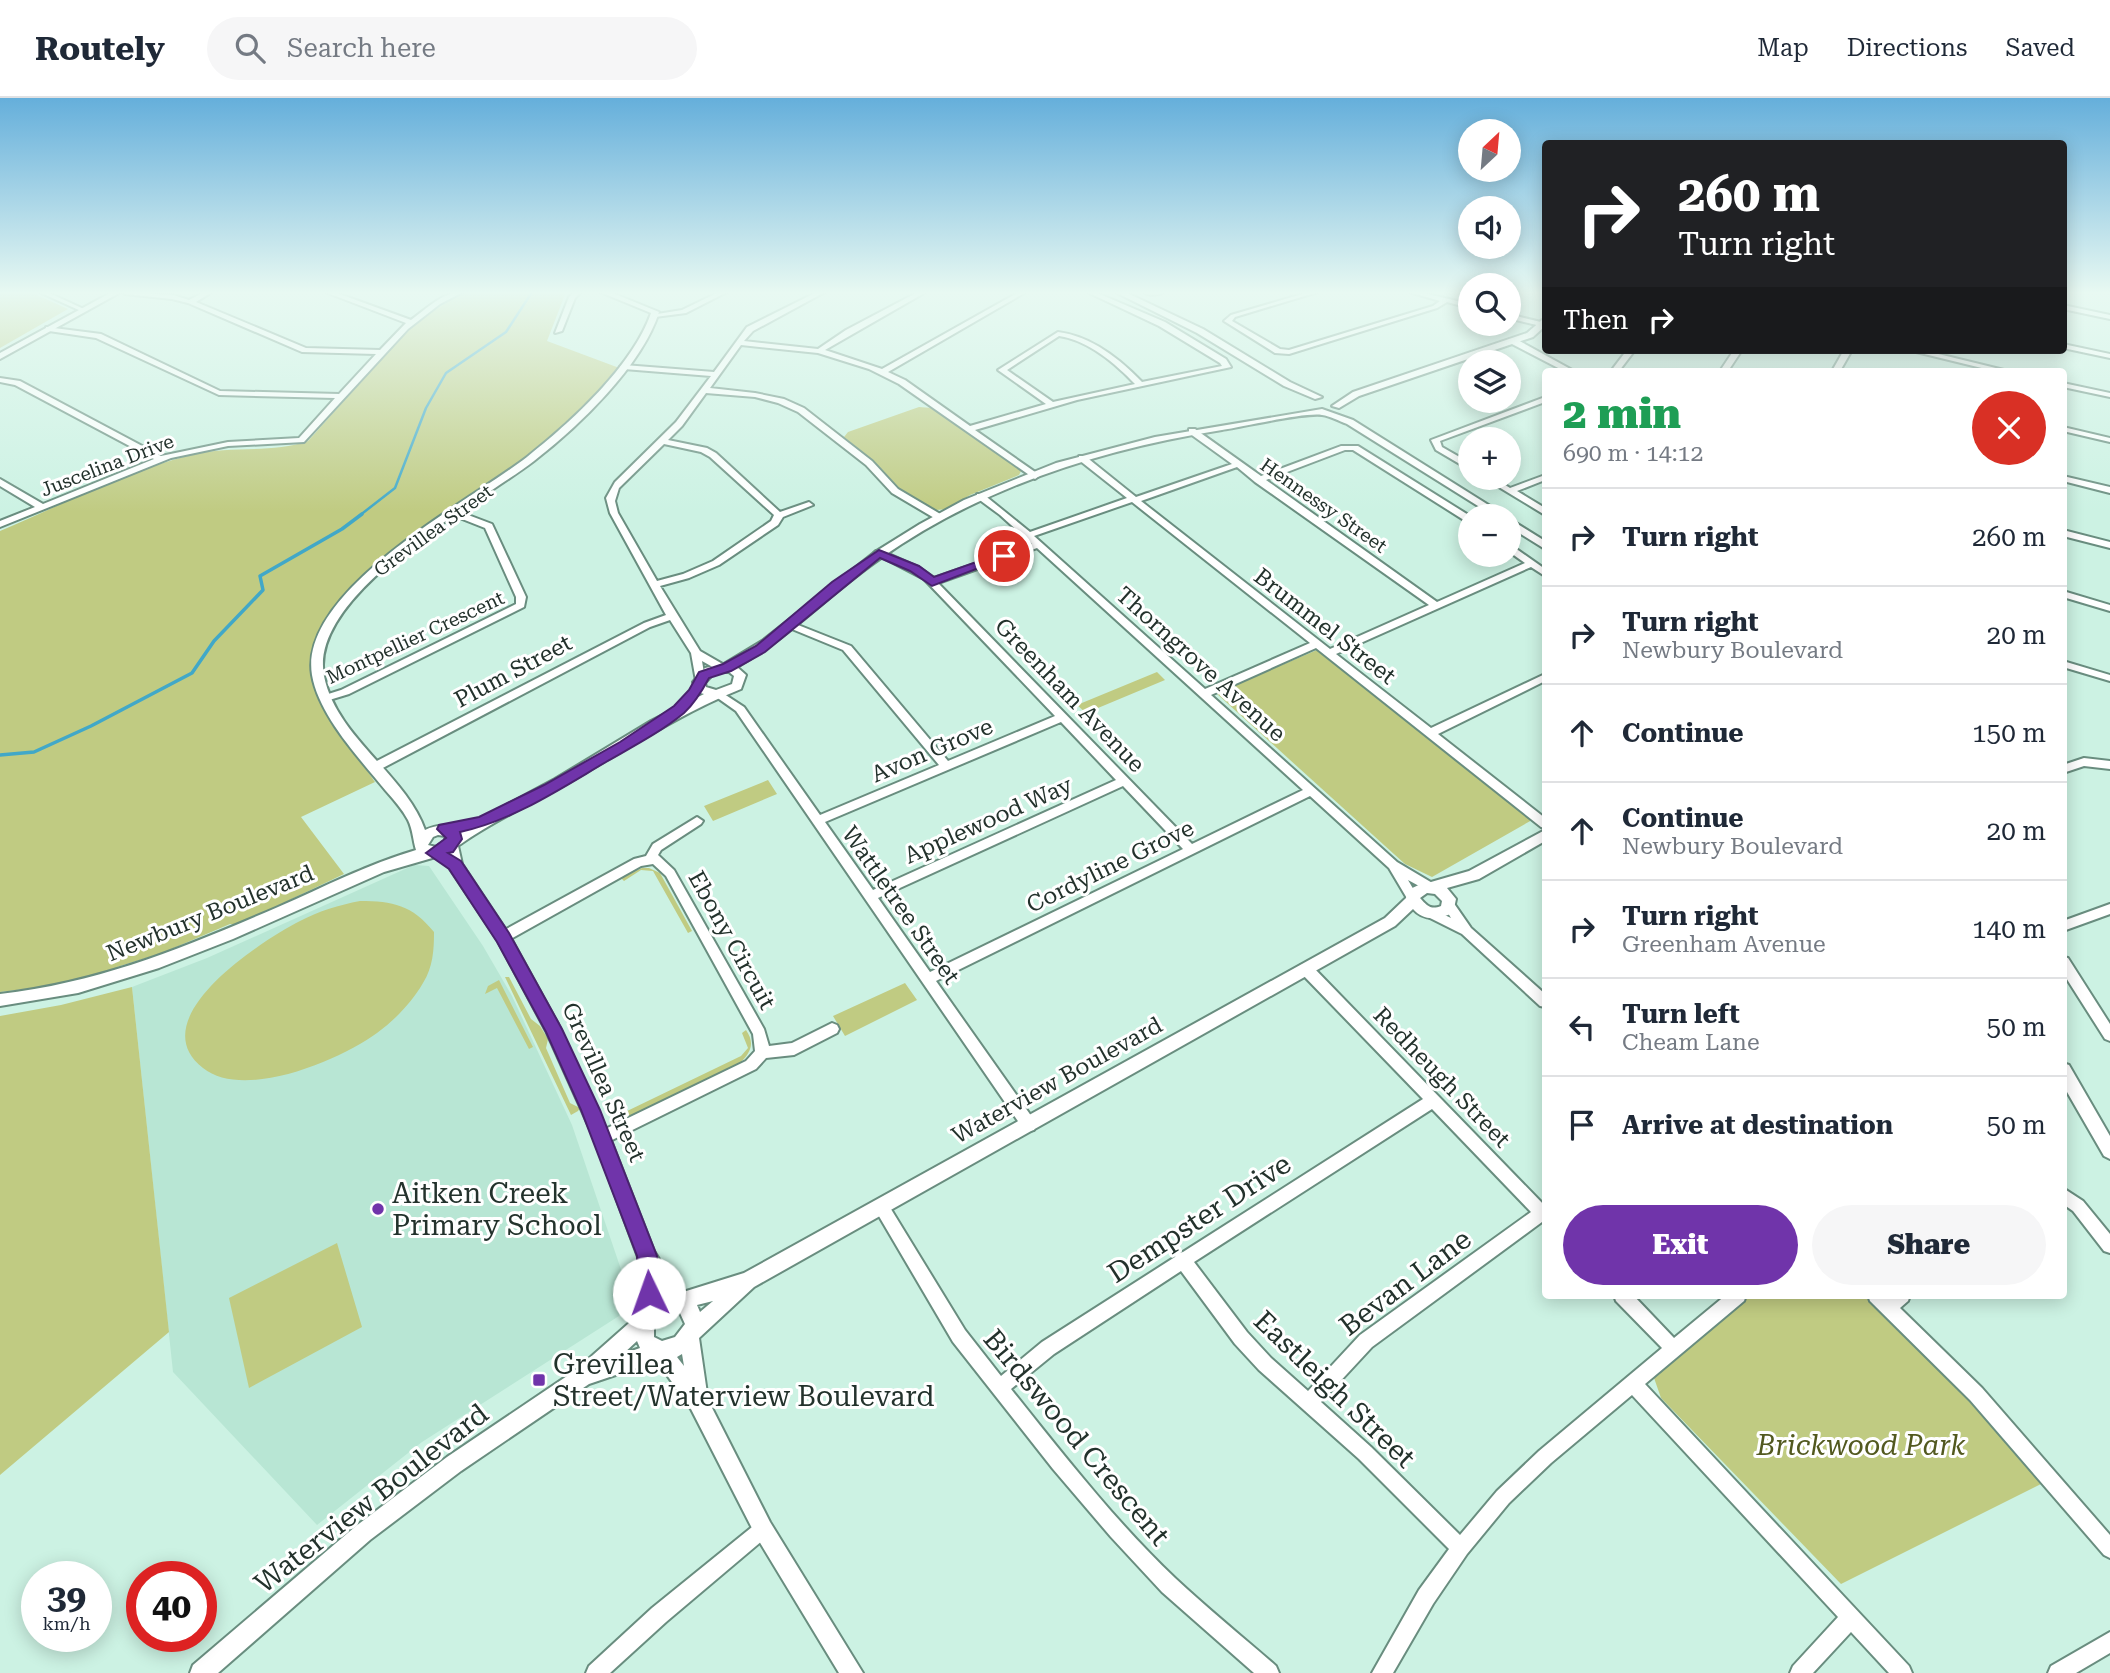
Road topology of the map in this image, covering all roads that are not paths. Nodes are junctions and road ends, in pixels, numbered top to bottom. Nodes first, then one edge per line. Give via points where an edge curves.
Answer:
1 (160, 366) edge
2 (369, 366) edge
3 (722, 366) edge
4 (868, 366) edge
5 (894, 366) edge
6 (1009, 366) edge
7 (1121, 366) edge
8 (1227, 366) edge
9 (1257, 366) edge
10 (1440, 366) edge
11 (624, 367) joint
12 (883, 372) junction
13 (716, 374) junction
14 (0, 380) edge
15 (1140, 384) junction
16 (1287, 384) junction
17 (2067, 386) edge
18 (704, 390) junction
19 (1356, 394) junction
20 (2110, 395) edge
21 (342, 396) junction
22 (1320, 397) junction
23 (1542, 400) edge
24 (1304, 403) junction
25 (1051, 404) junction
26 (1335, 407) junction
27 (1320, 412) junction
28 (1288, 415) junction
29 (1350, 422) junction
30 (1470, 427) edge
31 (968, 429) junction
32 (2067, 430) edge
33 (1192, 431) junction
34 (1458, 431) edge
35 (2110, 440) edge
36 (662, 441) junction
37 (1082, 458) junction
38 (160, 459) junction
39 (1458, 460) edge
40 (1236, 464) junction
41 (1033, 475) junction
42 (1542, 478) edge
43 (2067, 479) edge
44 (1258, 480) junction
45 (0, 482) edge
46 (2110, 490) edge
47 (1510, 491) joint
48 (980, 496) junction
49 (1134, 499) junction
50 (1482, 504) edge
51 (809, 505) dead end
52 (42, 507) junction
53 (1542, 510) edge
54 (1458, 512) edge
55 (455, 513) junction
56 (779, 515) junction
57 (939, 517) junction
58 (0, 524) edge
59 (1521, 530) edge
60 (2067, 534) edge
61 (1027, 536) junction
62 (1542, 544) edge
63 (1037, 545) junction
64 (2110, 545) edge
65 (879, 554) junction
66 (1521, 555) edge
67 (1533, 563) junction
68 (1542, 570) edge
69 (932, 582) junction
70 (654, 585) junction
71 (2067, 595) edge
72 (1437, 606) junction
73 (2110, 608) edge
74 (672, 616) junction
75 (790, 625) junction
76 (1317, 644) junction
77 (760, 649) junction
78 (696, 653) junction
79 (1329, 653) junction
80 (2067, 665) edge
81 (724, 668) junction
82 (1542, 678) edge
83 (2110, 678) edge
84 (700, 682) junction
85 (739, 682) junction
86 (716, 694) junction
87 (1203, 694) junction
88 (326, 698) junction
89 (740, 709) junction
90 (679, 710) junction
91 (1063, 717) junction
92 (1430, 733) junction
93 (2110, 765) edge
94 (946, 766) junction
95 (375, 767) junction
96 (2067, 768) edge
97 (1124, 781) junction
98 (1311, 791) junction
99 (416, 819) junction
100 (482, 821) junction
101 (697, 821) dead end
102 (817, 821) junction
103 (1542, 822) edge
104 (441, 829) junction
105 (1542, 837) edge
106 (452, 844) junction
107 (426, 847) junction
108 (1191, 850) junction
109 (650, 859) junction
110 (455, 865) junction
111 (1393, 865) junction
112 (1474, 876) junction
113 (1432, 887) junction
114 (870, 897) junction
115 (1413, 899) junction
116 (1450, 904) junction
117 (2110, 909) edge
118 (1430, 914) junction
119 (1390, 922) junction
120 (2067, 925) edge
121 (1467, 932) junction
122 (503, 937) junction
123 (2067, 968) edge
124 (1306, 969) junction
125 (927, 979) junction
126 (1542, 999) edge
127 (0, 1000) edge
128 (832, 1029) dead end
129 (2110, 1035) edge
130 (762, 1052) junction
131 (2067, 1077) edge
132 (1433, 1100) junction
133 (1029, 1125) junction
134 (602, 1138) junction
135 (2110, 1151) edge
136 (2067, 1198) edge
137 (881, 1206) junction
138 (1542, 1212) edge
139 (1542, 1215) edge
140 (2110, 1246) edge
141 (647, 1256) junction
142 (1182, 1259) junction
143 (748, 1281) junction
144 (1626, 1299) edge
145 (1733, 1299) edge
146 (1882, 1301) edge
147 (677, 1302) junction
148 (646, 1321) junction
149 (690, 1334) junction
150 (1673, 1348) junction
151 (660, 1351) junction
152 (583, 1377) junction
153 (1633, 1383) junction
154 (999, 1388) junction
155 (698, 1402) junction
156 (1309, 1402) junction
157 (763, 1529) junction
158 (1461, 1548) junction
159 (2110, 1549) edge
160 (1850, 1618) junction
161 (2110, 1642) edge
162 (201, 1673) edge
163 (596, 1673) edge
164 (852, 1673) edge
165 (1269, 1673) edge
166 (1382, 1673) edge
167 (1800, 1673) edge
168 (1902, 1673) edge
169 (2059, 1673) edge

1 - 21 street via 219,393
2 - 21 street, Juscelina Drive
3 - 13 street
4 - 12 street
5 - 12 street
6 - 25 street via 1002,370
7 - 15 street
8 - 15 street
9 - 16 street
10 - 19 street
11 - 13 street
11 - 55 street, Grevillea Street via 553,440
12 - 31 street
13 - 18 street
14 - 38 street via 17,383
15 - 25 street
16 - 22 street
16 - 24 street
17 - 20 street
18 - 36 street
18 - 57 street via 769,398 801,410 869,463 895,491
19 - 22 street
19 - 26 street
21 - 38 street, Juscelina Drive via 301,440 228,444
22 - 24 street
22 - 26 street via 1334,401
23 - 30 street
24 - 27 street
24 - 28 street
25 - 31 street
26 - 27 street
26 - 29 street
27 - 28 street
27 - 29 street
28 - 33 street
29 - 50 street
31 - 41 street
32 - 35 street
33 - 37 street
33 - 40 street, Hennessy Street
34 - 39 street via 1435,440 1438,448
36 - 56 street via 713,454
36 - 70 street via 618,484 610,499
37 - 41 street
37 - 49 street, Brummel Street
38 - 52 street, Juscelina Drive
40 - 44 street, Hennessy Street
40 - 49 street
41 - 48 street
42 - 47 street
43 - 46 street
44 - 54 street via 1344,448 1358,449
44 - 72 street, Hennessy Street
45 - 52 street
47 - 53 street
48 - 57 street
48 - 61 street, Thorngrove Avenue
49 - 61 street
49 - 76 street, Brummel Street
51 - 56 street
52 - 58 street, Juscelina Drive
55 - 88 street, Grevillea Street via 380,566 339,606 322,637 317,661
55 - 88 street, Montpellier Crescent via 489,526 521,605
56 - 70 street via 775,523 716,564
57 - 65 street
59 - 62 street
60 - 64 street
61 - 63 street, Thorngrove Avenue
63 - 69 street
63 - 87 street, Thorngrove Avenue
65 - 69 street, Greenham Avenue via 915,569
65 - 75 street
66 - 67 street
67 - 68 street
67 - 72 street
69 - 91 street, Greenham Avenue
70 - 74 street
71 - 73 street
72 - 79 street
74 - 78 street
74 - 95 street, Plum Street
75 - 77 street
75 - 94 street via 854,654
76 - 79 street, Brummel Street
76 - 87 street
77 - 81 street
77 - 85 street
78 - 81 street
78 - 84 street
79 - 92 street, Brummel Street
80 - 83 street
81 - 84 street via 709,671
81 - 85 street via 737,671
82 - 92 street
84 - 86 street via 704,691
84 - 90 street
85 - 86 street
85 - 89 street, Wattletree Street
86 - 89 street, Wattletree Street
86 - 90 street
87 - 98 street, Thorngrove Avenue
88 - 95 street, Grevillea Street
89 - 102 street, Wattletree Street
90 - 100 street via 560,782
91 - 94 street, Avon Grove
91 - 97 street, Greenham Avenue
92 - 103 street, Brummel Street
93 - 96 street via 2084,762
94 - 102 street, Avon Grove
95 - 99 street, Grevillea Street
97 - 108 street, Greenham Avenue
97 - 114 street, Applewood Way
98 - 108 street, Cordyline Grove
98 - 111 street, Thorngrove Avenue
99 - 104 street, Grevillea Street
99 - 107 street, Grevillea Street
100 - 104 street
100 - 106 street
101 - 109 street via 657,847
102 - 114 street, Wattletree Street
104 - 106 street, Grevillea Street via 454,835
104 - 107 street
105 - 112 street
106 - 107 street
106 - 110 street, Grevillea Street
107 - 110 street, Grevillea Street
107 - 127 street, Newbury Boulevard via 144,968 76,988
108 - 125 street, Cordyline Grove
109 - 122 street
109 - 130 street, Ebony Circuit via 662,862 670,873 759,1033
110 - 122 street, Grevillea Street
111 - 113 street, Thorngrove Avenue
111 - 115 street, Thorngrove Avenue
112 - 113 street
112 - 116 street
113 - 115 street via 1420,888
113 - 116 street via 1447,895
114 - 125 street, Wattletree Street
115 - 118 street
115 - 119 street, Waterview Boulevard
116 - 118 street via 1445,911
116 - 121 street
117 - 120 street
118 - 119 street, Waterview Boulevard
118 - 121 street
119 - 124 street, Waterview Boulevard
121 - 126 street
122 - 134 street, Grevillea Street via 553,1029
123 - 129 street
124 - 132 street, Redheugh Street
124 - 133 street, Waterview Boulevard
125 - 133 street, Wattletree Street
128 - 130 street via 794,1049
130 - 134 street via 742,1070
131 - 135 street
132 - 138 street, Redheugh Street
132 - 142 street, Dempster Drive
133 - 137 street, Waterview Boulevard
134 - 141 street, Grevillea Street
136 - 140 street
137 - 143 street, Waterview Boulevard
137 - 154 street, Birdswood Crescent via 959,1336
139 - 156 street, Bevan Lane via 1366,1341
141 - 147 street, Grevillea Street
141 - 148 street, Grevillea Street
142 - 154 street, Dempster Drive via 1048,1348
142 - 156 street, Eastleigh Street via 1241,1338
143 - 147 street, Waterview Boulevard
143 - 149 street, Waterview Boulevard
144 - 150 street
145 - 150 street
146 - 159 street via 1976,1394
147 - 148 street via 656,1308
147 - 149 street via 691,1310
148 - 151 street via 644,1337
148 - 152 street, Waterview Boulevard
149 - 151 street via 677,1348
149 - 155 street
150 - 153 street
151 - 152 street, Waterview Boulevard
151 - 155 street
152 - 162 street, Waterview Boulevard via 363,1532
153 - 158 street via 1520,1481
153 - 160 street
154 - 165 street, Birdswood Crescent via 1117,1531 1169,1585
155 - 157 street
156 - 158 street, Eastleigh Street
157 - 163 street
157 - 164 street
158 - 166 street
160 - 167 street
160 - 168 street
161 - 169 street

